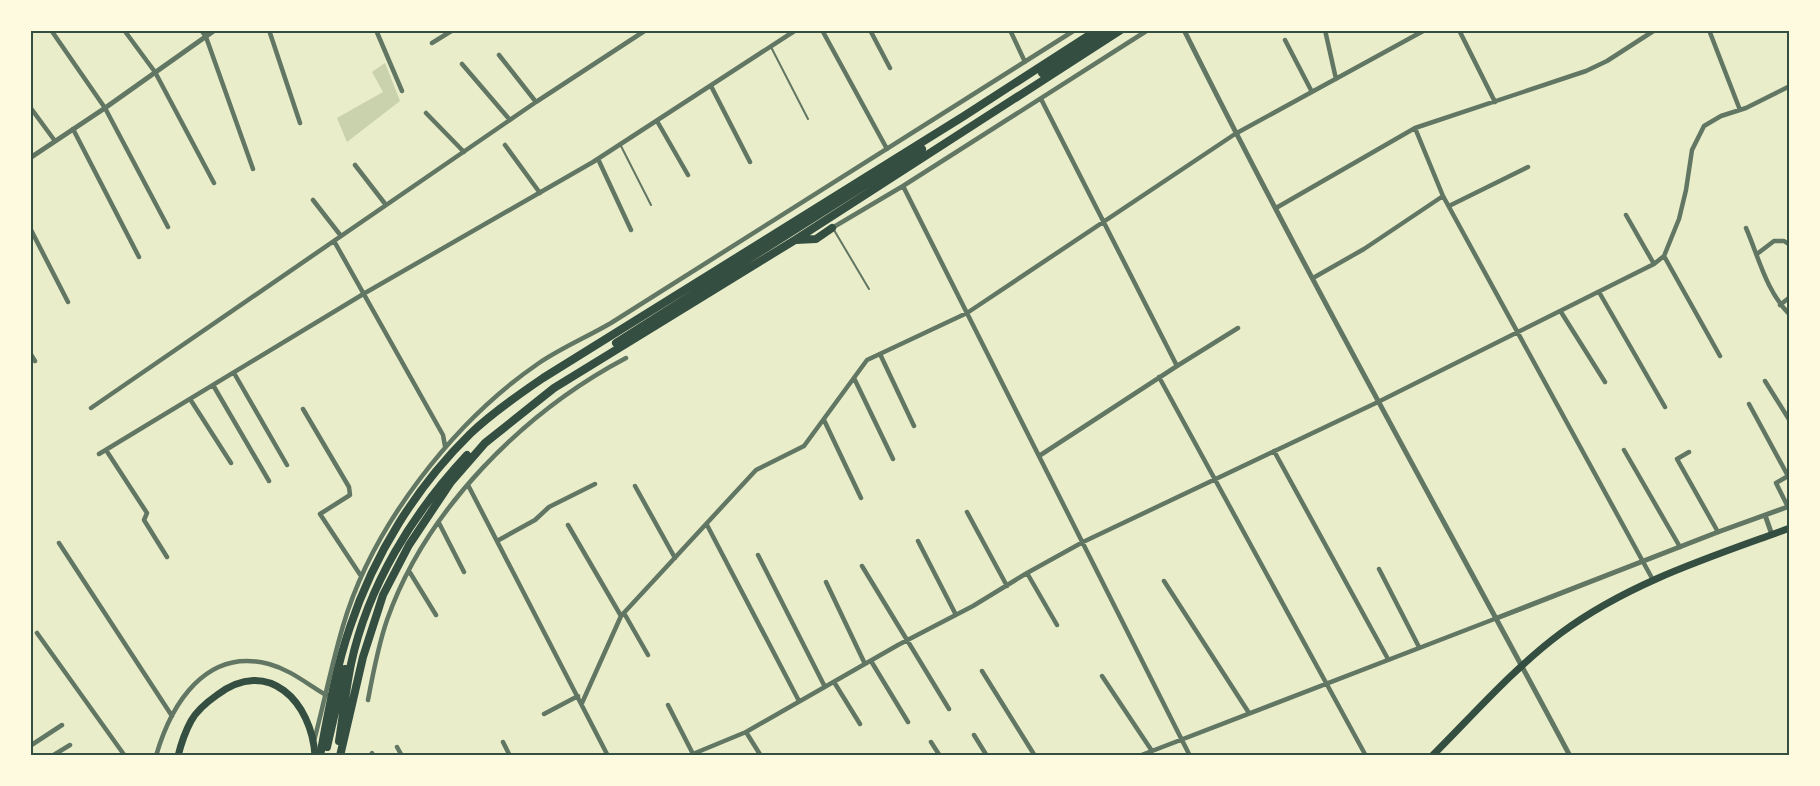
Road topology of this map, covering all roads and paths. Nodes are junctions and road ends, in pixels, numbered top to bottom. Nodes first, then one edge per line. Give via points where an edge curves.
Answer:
1 (51, 30) edge
2 (124, 30) edge
3 (201, 30) edge
4 (215, 30) edge
5 (269, 30) edge
6 (376, 30) edge
7 (453, 30) edge
8 (646, 30) edge
9 (796, 30) edge
10 (822, 30) edge
11 (870, 30) edge
12 (1010, 30) edge
13 (1075, 30) edge
14 (1095, 30) edge
15 (1108, 30) edge
16 (1120, 30) edge
17 (1148, 30) edge
18 (1184, 30) edge
19 (1325, 30) edge
20 (1425, 30) edge
21 (1459, 30) edge
22 (1655, 30) edge
23 (1709, 30) edge
24 (206, 37) junction
25 (1285, 40) dead end
26 (432, 43) dead end
27 (771, 47) junction
28 (499, 55) dead end
29 (1024, 62) junction
30 (462, 64) dead end
31 (890, 68) dead end
32 (155, 72) junction
33 (1336, 79) junction
34 (711, 86) junction
35 (1790, 86) edge
36 (402, 91) dead end
37 (1312, 92) junction
38 (1041, 99) junction
39 (536, 102) junction
40 (1495, 102) junction
41 (30, 107) edge
42 (105, 108) junction
43 (1740, 110) junction
44 (426, 113) dead end
45 (808, 119) dead end
46 (510, 120) junction
47 (657, 121) junction
48 (300, 123) dead end
49 (1415, 128) junction
50 (73, 129) junction
51 (1235, 134) junction
52 (55, 141) junction
53 (505, 145) dead end
54 (620, 145) junction
55 (887, 149) junction
56 (464, 152) junction
57 (30, 158) edge
58 (598, 159) junction
59 (750, 162) dead end
60 (355, 165) dead end
61 (1528, 167) dead end
62 (254, 169) dead end
63 (688, 175) dead end
64 (214, 183) dead end
65 (903, 186) junction
66 (540, 193) junction
67 (1443, 196) junction
68 (313, 200) dead end
69 (386, 205) junction
70 (651, 205) dead end
71 (1449, 206) junction
72 (1276, 208) junction
73 (1626, 215) dead end
74 (1104, 220) junction
75 (168, 226) dead end
76 (30, 228) edge
77 (832, 228) junction
78 (1746, 228) dead end
79 (631, 230) dead end
80 (341, 236) junction
81 (795, 240) junction
82 (334, 241) junction
83 (1790, 245) edge
84 (1757, 254) junction
85 (1664, 256) junction
86 (139, 257) dead end
87 (1654, 264) junction
88 (1313, 278) junction
89 (869, 289) dead end
90 (1599, 292) junction
91 (365, 293) junction
92 (1790, 297) edge
93 (68, 302) dead end
94 (1780, 305) junction
95 (1561, 312) junction
96 (967, 313) junction
97 (1790, 315) edge
98 (611, 323) junction
99 (1238, 328) dead end
100 (1518, 333) junction
101 (616, 334) junction
102 (30, 353) edge
103 (880, 354) junction
104 (1720, 356) dead end
105 (626, 358) dead end
106 (35, 361) dead end
107 (1177, 366) junction
108 (234, 372) junction
109 (1159, 377) junction
110 (854, 378) junction
111 (1765, 381) dead end
112 (1605, 382) dead end
113 (213, 385) junction
114 (190, 399) junction
115 (1378, 402) junction
116 (1749, 404) dead end
117 (1665, 407) dead end
118 (91, 408) dead end
119 (303, 409) dead end
120 (824, 420) junction
121 (1790, 421) edge
122 (914, 426) dead end
123 (445, 447) junction
124 (106, 450) junction
125 (1624, 450) dead end
126 (1274, 451) junction
127 (1689, 452) dead end
128 (99, 454) dead end
129 (1039, 456) junction
130 (893, 459) dead end
131 (231, 463) dead end
132 (287, 465) dead end
133 (1214, 480) junction
134 (269, 481) dead end
135 (595, 484) dead end
136 (468, 485) junction
137 (635, 486) dead end
138 (861, 498) dead end
139 (1789, 507) edge
140 (967, 512) dead end
141 (1765, 515) junction
142 (439, 523) junction
143 (568, 525) dead end
144 (707, 525) junction
145 (1790, 528) edge
146 (1718, 532) junction
147 (1772, 535) junction
148 (498, 541) junction
149 (918, 541) dead end
150 (1083, 542) junction
151 (59, 543) dead end
152 (1680, 547) junction
153 (758, 555) dead end
154 (167, 557) dead end
155 (675, 558) junction
156 (1644, 561) junction
157 (862, 566) dead end
158 (1378, 569) dead end
159 (409, 571) junction
160 (464, 572) dead end
161 (1027, 573) junction
162 (361, 576) junction
163 (1653, 579) junction
164 (1164, 581) dead end
165 (826, 582) dead end
166 (1007, 586) junction
167 (436, 615) dead end
168 (622, 615) junction
169 (956, 615) junction
170 (1497, 618) junction
171 (1058, 625) dead end
172 (37, 633) dead end
173 (908, 640) junction
174 (1419, 648) junction
175 (648, 656) dead end
176 (1388, 659) junction
177 (870, 661) junction
178 (865, 664) junction
179 (1522, 666) junction
180 (982, 671) dead end
181 (1102, 676) dead end
182 (834, 681) junction
183 (1326, 683) junction
184 (825, 687) junction
185 (326, 695) junction
186 (578, 696) junction
187 (368, 700) dead end
188 (800, 701) junction
189 (582, 703) junction
190 (668, 705) dead end
191 (949, 709) dead end
192 (1249, 713) junction
193 (544, 714) dead end
194 (172, 716) junction
195 (908, 722) dead end
196 (860, 724) dead end
197 (62, 725) dead end
198 (746, 732) junction
199 (974, 735) dead end
200 (1182, 739) junction
201 (314, 742) junction
202 (503, 742) dead end
203 (931, 742) dead end
204 (70, 745) dead end
205 (30, 746) edge
206 (397, 747) dead end
207 (1152, 751) junction
208 (691, 755) edge
209 (52, 756) edge
210 (125, 756) edge
211 (156, 756) edge
212 (178, 756) edge
213 (315, 756) edge
214 (320, 756) edge
215 (325, 756) edge
216 (336, 756) edge
217 (340, 756) edge
218 (402, 756) edge
219 (510, 756) edge
220 (608, 756) edge
221 (761, 756) edge
222 (940, 756) edge
223 (987, 756) edge
224 (1035, 756) edge
225 (1139, 756) edge
226 (1190, 756) edge
227 (1366, 756) edge
228 (1432, 756) edge
229 (1570, 756) edge

1 - 42 street
2 - 32 street
3 - 24 street
4 - 24 street
5 - 48 street
6 - 36 street
7 - 26 street
8 - 39 street
9 - 27 street
10 - 55 street
11 - 31 street
12 - 29 street
13 - 29 street
14 - 101 highway via 730,267
14 - 214 highway via 552,372 471,433 437,469 412,504 368,581 350,627
15 - 216 highway via 575,369 502,421 435,492 387,566 351,663
16 - 81 highway
17 - 38 street
18 - 51 street
19 - 33 street
20 - 33 street
21 - 40 street
22 - 40 street via 1586,71
23 - 43 street
24 - 32 street
24 - 62 street
25 - 37 street
27 - 34 street
27 - 45 lane
28 - 39 street
29 - 55 street
30 - 46 street
32 - 42 street
32 - 64 street
33 - 37 street
34 - 47 street
34 - 59 street
35 - 43 street
37 - 51 street
38 - 65 street
38 - 74 street
39 - 46 street
40 - 49 street
41 - 52 street
42 - 50 street
42 - 75 street
43 - 85 street via 1704,126 1692,150 1679,219
44 - 56 street
46 - 56 street
47 - 54 street
47 - 63 street
49 - 67 street
49 - 72 street
50 - 52 street
50 - 86 street
51 - 72 street
51 - 74 street
52 - 57 street
53 - 66 street
54 - 58 street
54 - 70 lane
55 - 98 street
56 - 69 street
58 - 66 street
58 - 79 street
60 - 69 street
61 - 71 street
65 - 77 street
65 - 96 street
66 - 91 street
67 - 71 street
67 - 88 street
68 - 80 street
69 - 80 street
71 - 100 street
72 - 88 street
73 - 87 street
74 - 96 street
74 - 107 street
76 - 93 street
77 - 81 highway via 816,239
77 - 89 lane
78 - 84 street
80 - 82 street
81 - 217 highway via 554,388 506,425 471,459 409,545 383,595 363,657
82 - 91 street
82 - 118 street
83 - 84 street via 1774,241
84 - 94 street
85 - 87 street
85 - 104 street
87 - 90 street
88 - 115 street
90 - 95 street
90 - 117 street
91 - 108 street
91 - 123 street via 443,435
92 - 94 street
94 - 97 street
95 - 100 street
95 - 112 street
96 - 103 street
96 - 129 street
98 - 101 street
98 - 123 street via 540,363 492,399
99 - 107 street
100 - 115 street
100 - 156 street
101 - 215 highway via 501,411 438,474 380,567 362,611
102 - 106 street
103 - 110 street via 867,360
103 - 122 street
105 - 136 street via 594,375 540,415
107 - 109 street
108 - 113 street
108 - 132 street
109 - 129 street
109 - 133 street
110 - 120 street
110 - 130 street
111 - 121 street
113 - 114 street
113 - 134 street
114 - 124 street
114 - 131 street
115 - 126 street
115 - 170 street
116 - 139 street via 1788,476 1776,483
119 - 162 street via 349,487 350,495 320,514
120 - 138 street
120 - 144 street via 804,446 756,470
123 - 162 street via 386,528
124 - 128 street
124 - 154 street via 147,513 144,520
125 - 152 street
126 - 133 street
126 - 176 street
127 - 146 street via 1677,459
129 - 150 street
133 - 150 street
133 - 183 street
135 - 148 street via 549,507 535,520
136 - 142 street
136 - 148 street
137 - 155 street
139 - 141 street
140 - 166 street
141 - 146 street
141 - 147 street
142 - 159 street
142 - 160 street
143 - 168 street
144 - 155 street
144 - 188 street
145 - 147 main road
146 - 152 street
147 - 163 main road
148 - 186 street
149 - 169 street
150 - 161 street
150 - 200 street
151 - 194 street
152 - 156 street
153 - 184 street
155 - 168 street
156 - 163 street
156 - 170 street
157 - 173 street
158 - 174 street
159 - 167 street
159 - 187 street via 387,618
161 - 166 street
161 - 171 street
162 - 185 street via 343,625
163 - 179 main road via 1580,620
164 - 192 street
165 - 178 street
166 - 169 street
168 - 175 street
168 - 189 street
169 - 173 street
170 - 174 street
170 - 179 street
172 - 210 street
173 - 177 street
173 - 191 street
174 - 176 street
176 - 183 street
177 - 178 street
177 - 195 street
178 - 182 street
179 - 228 main road
179 - 229 street
180 - 224 street
181 - 207 street
182 - 184 street
182 - 196 street
183 - 192 street
183 - 227 street
184 - 188 street
185 - 194 street via 287,671 242,662 218,666 199,679
185 - 201 street
186 - 189 street
186 - 193 street
188 - 198 street
189 - 220 street
190 - 208 street
192 - 200 street
194 - 211 street
197 - 205 street
198 - 208 street
198 - 221 street
199 - 223 street
200 - 207 street
200 - 226 street
201 - 212 main road via 294,699 281,688 253,680 224,690 199,710 190,722
201 - 213 main road
202 - 219 street
203 - 222 street
204 - 209 street
206 - 218 street
207 - 225 street

